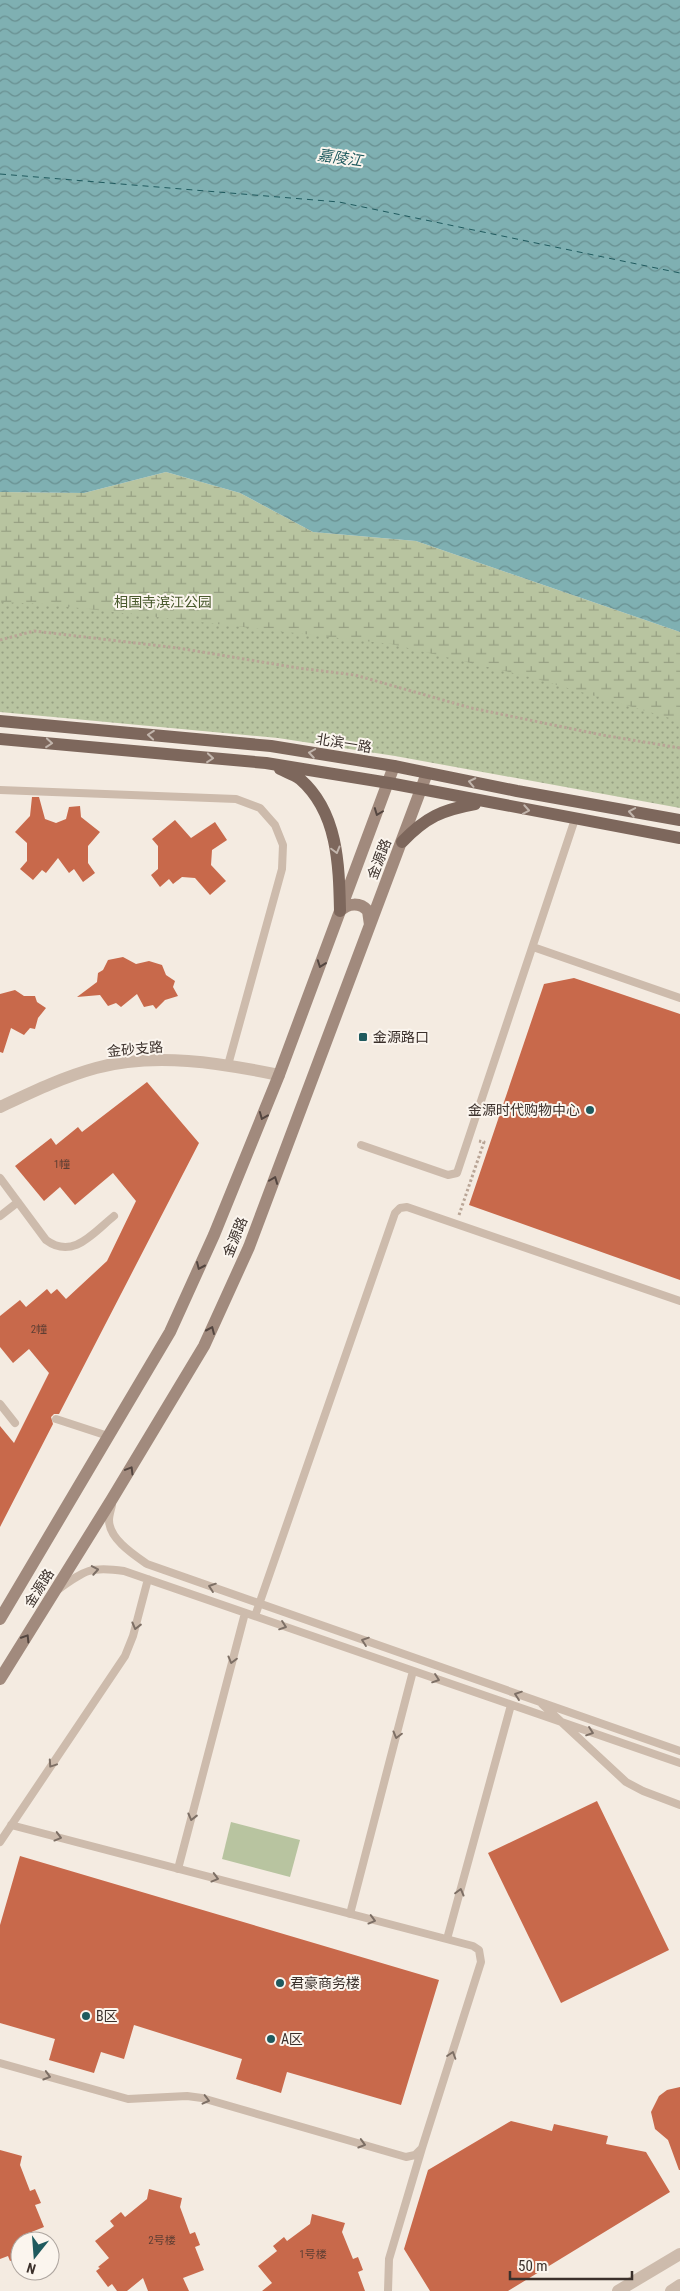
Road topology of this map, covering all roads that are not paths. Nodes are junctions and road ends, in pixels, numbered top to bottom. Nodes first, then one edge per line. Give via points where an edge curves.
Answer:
1 (0, 721) edge
2 (0, 739) edge
3 (266, 763) junction
4 (394, 766) junction
5 (427, 773) junction
6 (388, 783) junction
7 (0, 790) edge
8 (421, 790) junction
9 (486, 802) junction
10 (575, 819) junction
11 (680, 820) edge
12 (680, 838) edge
13 (402, 842) junction
14 (340, 911) junction
15 (370, 927) junction
16 (533, 947) junction
17 (680, 998) edge
18 (228, 1064) junction
19 (279, 1075) junction
20 (0, 1107) edge
21 (361, 1145) dead end
22 (0, 1178) edge
23 (18, 1202) junction
24 (0, 1216) edge
25 (114, 1216) dead end
26 (680, 1301) edge
27 (0, 1404) edge
28 (56, 1419) dead end
29 (15, 1423) dead end
30 (108, 1436) junction
31 (112, 1499) junction
32 (148, 1579) junction
33 (54, 1594) junction
34 (260, 1604) junction
35 (244, 1613) junction
36 (255, 1616) junction
37 (0, 1619) edge
38 (413, 1671) junction
39 (0, 1679) edge
40 (540, 1702) junction
41 (510, 1705) junction
42 (561, 1722) junction
43 (680, 1751) edge
44 (680, 1763) edge
45 (680, 1805) edge
46 (10, 1825) junction
47 (0, 1842) edge
48 (178, 1869) junction
49 (350, 1914) junction
50 (447, 1940) junction
51 (0, 2063) edge
52 (422, 2148) junction
53 (680, 2254) edge
54 (680, 2285) edge
55 (388, 2291) edge
56 (618, 2291) edge
57 (670, 2291) edge

4 -> 1 main road, 北滨一路 via 270,746
2 -> 3 main road
3 - 6 main road
3 -> 14 main road via 300,778 317,798 327,817 339,860
4 - 5 main road, 北滨一路
4 - 6 main road, 金源路
5 - 8 main road, 金源路
11 -> 5 main road, 北滨一路
6 - 8 main road
6 -> 14 main road, 金源路
7 - 18 lane via 236,798 260,808 275,825 283,845 282,869
8 - 9 main road
8 - 13 main road, 金源路
9 -> 10 main road
9 - 13 main road via 438,813 420,824
10 - 12 main road
10 - 16 lane
13 - 15 main road, 金源路
14 - 15 main road via 349,905 365,907
14 -> 19 main road, 金源路
31 -> 15 main road, 金源路 via 204,1346 244,1256
16 - 17 lane
16 - 21 lane via 457,1173 448,1175
18 - 19 street, 金砂支路
18 - 20 street, 金砂支路 via 136,1062 98,1068 59,1080
19 -> 30 main road, 金源路 via 214,1235 170,1332
22 - 23 lane
23 - 24 lane
23 - 25 lane via 46,1240 64,1249 75,1248
26 - 34 lane via 407,1207 400,1208 392,1220
27 - 29 lane
28 - 30 lane
30 - 37 main road, 金源路
31 - 33 main road, 金源路
34 -> 31 lane via 147,1564 127,1550 109,1522
33 -> 32 lane via 80,1574 97,1568 124,1571
32 - 35 lane
32 -> 46 lane via 125,1656
39 -> 33 main road, 金源路
34 - 36 lane
40 -> 34 lane
35 - 36 lane
35 -> 48 lane
36 -> 38 lane
38 -> 41 lane
38 -> 49 lane
40 - 42 lane
40 - 43 lane
41 - 42 lane
50 -> 41 lane
42 -> 44 lane
42 - 45 lane via 626,1782 643,1792
46 - 47 lane
46 -> 48 lane
48 -> 49 lane
49 -> 50 lane
52 -> 50 lane via 482,1962 479,1950 473,1946
51 -> 52 lane via 128,2099 202,2098 406,2157 415,2155
52 - 55 lane via 389,2259
53 - 56 street
54 - 57 street

